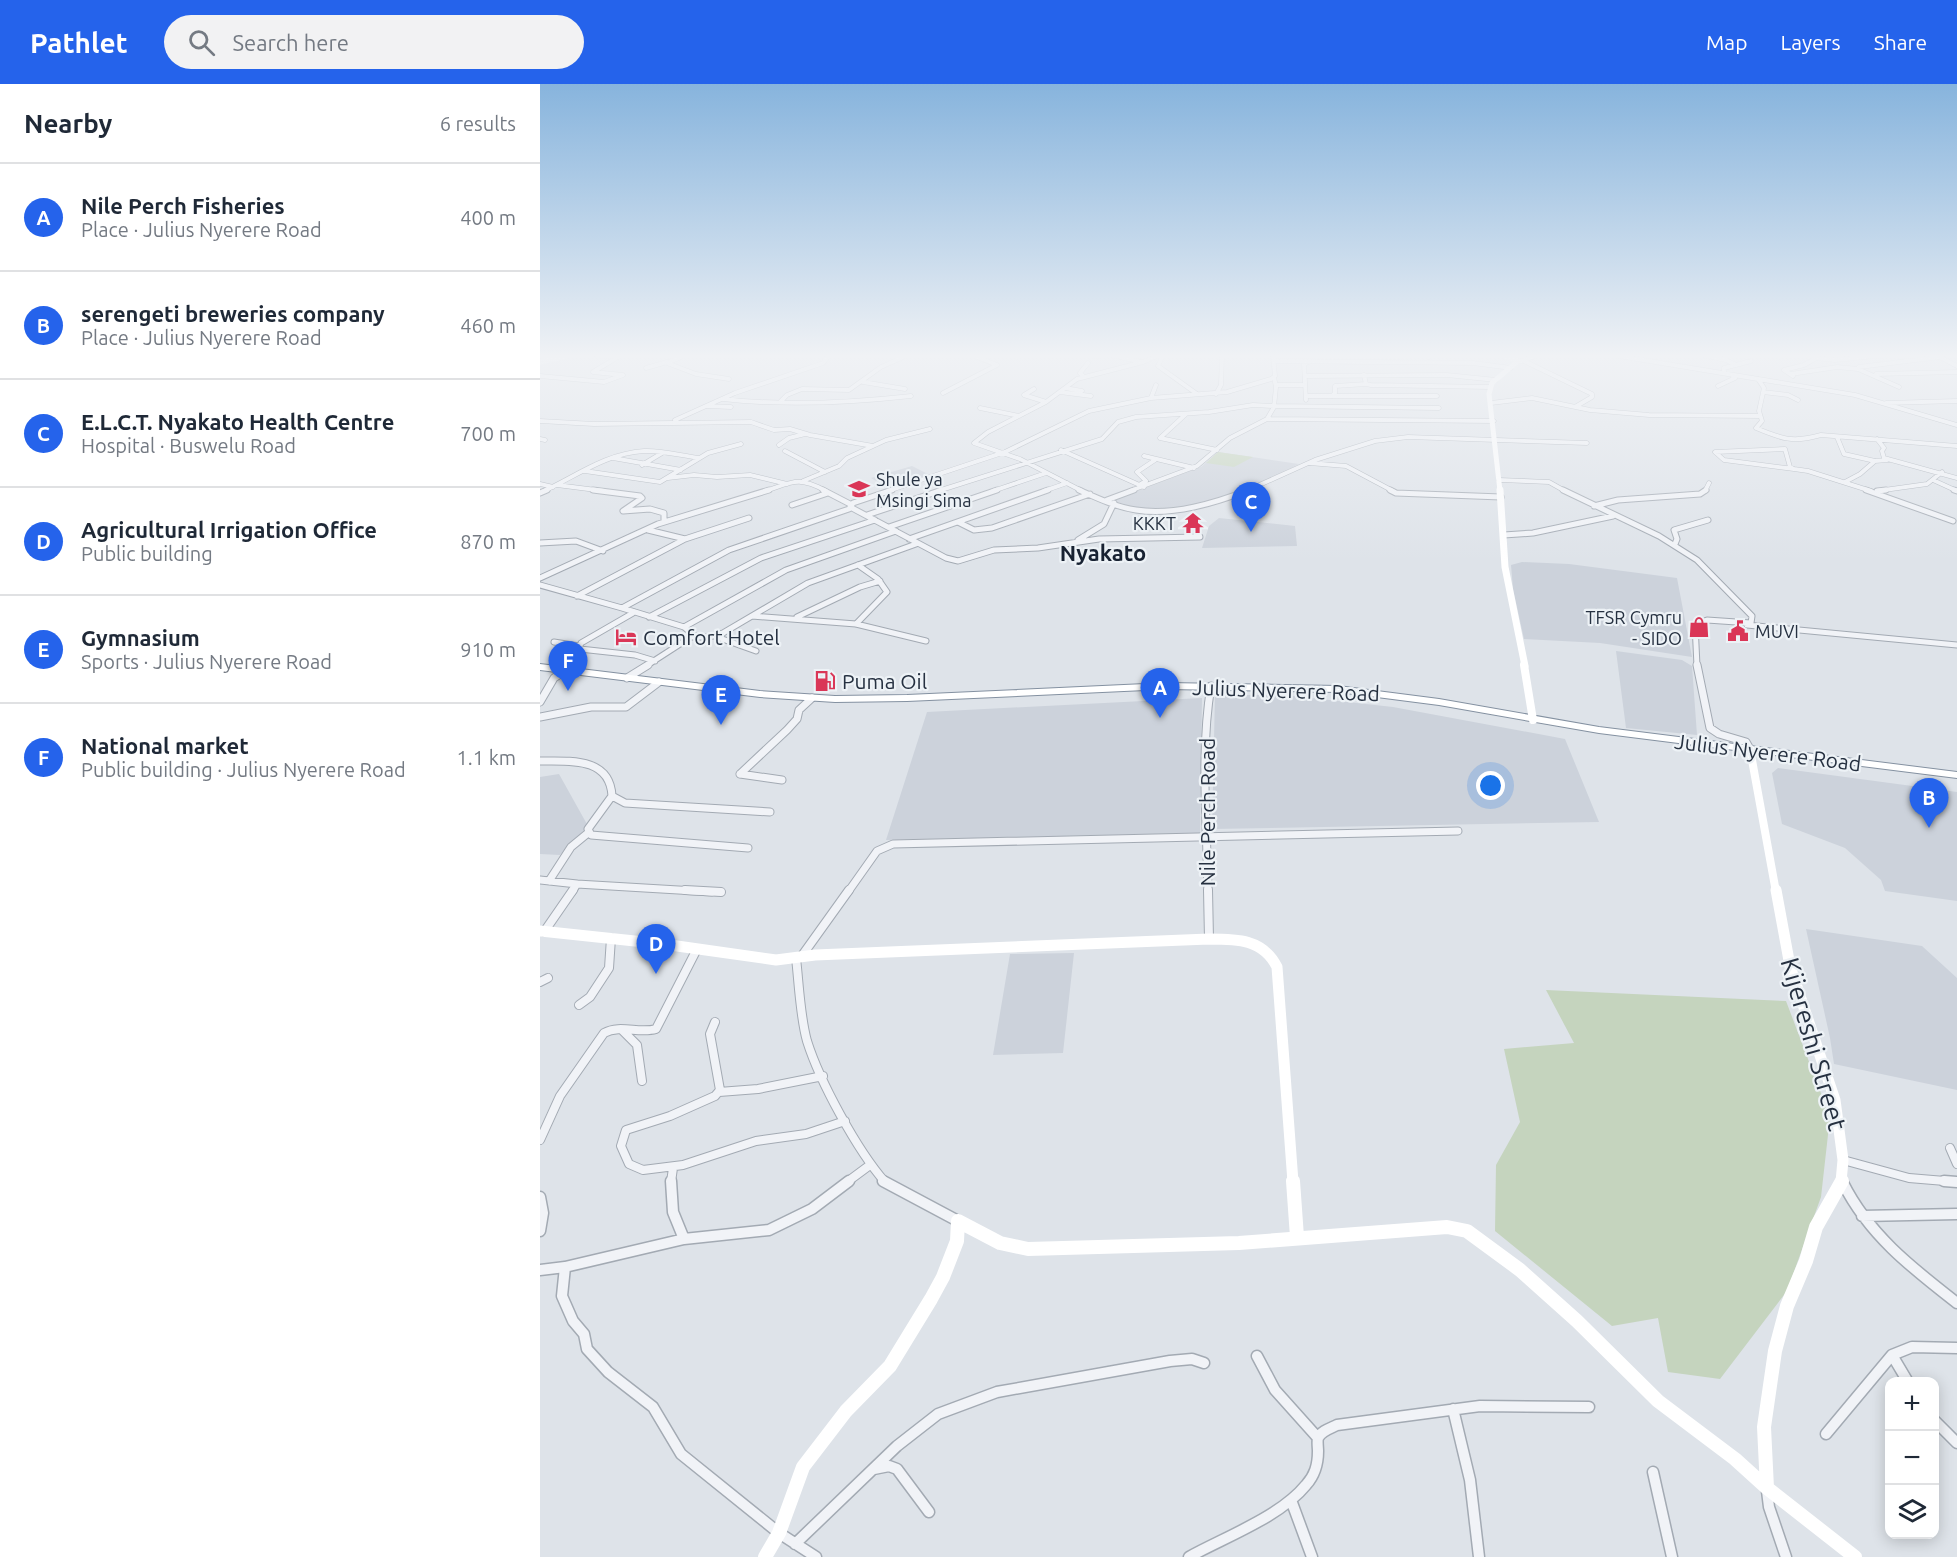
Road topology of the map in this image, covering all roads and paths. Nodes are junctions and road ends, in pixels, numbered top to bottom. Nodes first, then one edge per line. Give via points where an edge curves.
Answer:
1 (751, 424) edge
2 (1004, 424) edge
3 (1063, 424) edge
4 (1118, 424) edge
5 (1175, 424) edge
6 (1258, 424) edge
7 (1494, 424) edge
8 (1760, 424) edge
9 (930, 429) dead end
10 (1814, 429) dead end
11 (805, 434) junction
12 (1818, 435) junction
13 (1837, 437) junction
14 (1877, 439) junction
15 (1496, 442) junction
16 (1587, 443) dead end
17 (741, 444) dead end
18 (779, 445) dead end
19 (873, 446) junction
20 (1957, 446) edge
21 (1061, 450) junction
22 (1217, 450) junction
23 (784, 451) dead end
24 (1005, 452) junction
25 (662, 453) junction
26 (1144, 456) dead end
27 (612, 457) junction
28 (700, 458) junction
29 (1155, 460) junction
30 (1887, 460) junction
31 (1875, 461) junction
32 (1026, 462) junction
33 (1304, 463) junction
34 (642, 465) junction
35 (1194, 468) junction
36 (681, 470) junction
37 (1796, 470) junction
38 (585, 471) junction
39 (825, 472) junction
40 (1942, 472) junction
41 (1046, 473) junction
42 (667, 478) junction
43 (1957, 478) edge
44 (1499, 480) junction
45 (1933, 480) junction
46 (803, 481) junction
47 (1845, 482) junction
48 (1067, 483) junction
49 (1709, 483) dead end
50 (540, 484) edge
51 (787, 484) junction
52 (555, 486) junction
53 (1142, 486) junction
54 (1875, 491) junction
55 (1957, 491) edge
56 (540, 493) edge
57 (828, 493) junction
58 (1090, 494) junction
59 (1501, 497) junction
60 (1104, 499) junction
61 (1114, 503) junction
62 (792, 505) dead end
63 (851, 506) junction
64 (1594, 506) junction
65 (867, 515) junction
66 (1615, 516) junction
67 (749, 518) dead end
68 (875, 520) junction
69 (1708, 520) dead end
70 (1953, 521) dead end
71 (664, 522) junction
72 (958, 522) junction
73 (889, 527) junction
74 (648, 530) junction
75 (896, 531) junction
76 (1504, 535) junction
77 (1200, 537) dead end
78 (685, 539) junction
79 (909, 539) junction
80 (1076, 542) junction
81 (540, 543) edge
82 (916, 544) junction
83 (1675, 544) junction
84 (603, 550) junction
85 (858, 565) junction
86 (540, 578) edge
87 (880, 581) junction
88 (540, 585) edge
89 (577, 597) junction
90 (622, 608) junction
91 (634, 613) junction
92 (752, 616) junction
93 (649, 617) junction
94 (796, 618) junction
95 (856, 624) junction
96 (1744, 624) junction
97 (684, 627) junction
98 (714, 636) junction
99 (692, 637) junction
100 (926, 641) dead end
101 (555, 642) dead end
102 (1957, 645) edge
103 (580, 647) junction
104 (756, 651) dead end
105 (655, 661) junction
106 (540, 667) edge
107 (561, 670) junction
108 (627, 678) junction
109 (659, 682) junction
110 (1211, 686) junction
111 (812, 698) junction
112 (540, 702) edge
113 (540, 717) edge
114 (1533, 720) junction
115 (1750, 750) junction
116 (540, 761) edge
117 (1957, 775) edge
118 (782, 780) dead end
119 (612, 796) junction
120 (770, 812) dead end
121 (1458, 831) dead end
122 (588, 832) junction
123 (1205, 835) junction
124 (748, 848) dead end
125 (540, 880) edge
126 (549, 881) junction
127 (577, 884) junction
128 (721, 892) dead end
129 (542, 931) edge
130 (611, 938) junction
131 (1209, 939) junction
132 (697, 950) junction
133 (798, 958) junction
134 (579, 1005) dead end
135 (715, 1022) dead end
136 (622, 1030) junction
137 (823, 1076) junction
138 (642, 1081) dead end
139 (719, 1092) junction
140 (845, 1121) junction
141 (540, 1140) edge
142 (1950, 1148) dead end
143 (1843, 1161) junction
144 (1957, 1164) edge
145 (870, 1165) junction
146 (673, 1168) junction
147 (1842, 1180) junction
148 (1957, 1182) edge
149 (540, 1197) edge
150 (1957, 1214) edge
151 (1862, 1216) junction
152 (958, 1221) junction
153 (540, 1231) edge
154 (1297, 1237) junction
155 (684, 1239) junction
156 (565, 1267) junction
157 (540, 1270) edge
158 (1957, 1304) edge
159 (1957, 1347) edge
160 (1892, 1355) junction
161 (1257, 1356) dead end
162 (1204, 1363) dead end
163 (1905, 1377) edge
164 (1589, 1407) dead end
165 (1453, 1409) junction
166 (1939, 1424) edge
167 (1826, 1434) dead end
168 (1318, 1438) junction
169 (1957, 1443) edge
170 (872, 1469) junction
171 (1653, 1472) dead end
172 (1767, 1488) junction
173 (1291, 1500) junction
174 (929, 1512) dead end
175 (779, 1533) junction
176 (795, 1544) junction
177 (765, 1557) edge
178 (816, 1557) edge
179 (1189, 1557) edge
180 (1312, 1557) edge
181 (1479, 1557) edge
182 (1672, 1557) edge
183 (1786, 1557) edge
184 (1855, 1557) edge

1 - 11 street
2 - 24 street via 974,442
3 - 24 street
4 - 21 street via 1102,439
5 - 22 street via 1160,438
6 - 22 street via 1230,438
7 - 15 street
8 - 12 street via 1756,428 1780,439 1801,441
9 - 19 street
10 - 12 street
11 - 18 street
11 - 19 street
12 - 13 street
13 - 14 street
13 - 31 street via 1844,454
14 - 20 street
14 - 30 street via 1884,448 1882,457
15 - 16 street
15 - 33 street via 1398,437
15 - 44 street
17 - 28 street
19 - 39 street
21 - 32 street
21 - 53 street
22 - 35 street
23 - 39 street
24 - 32 street
24 - 63 street
25 - 27 street
25 - 28 street
25 - 34 street
26 - 29 street
27 - 34 street
27 - 38 street
28 - 36 street
29 - 35 street
29 - 53 street via 1137,472 1146,481
30 - 31 street
30 - 40 street
31 - 47 street
32 - 41 street
32 - 65 street
33 - 59 street via 1346,466 1396,493
33 - 61 street via 1253,490 1186,510 1142,511
34 - 36 street
35 - 53 street
36 - 42 street
37 - 37 street via 1790,467 1785,449 1715,452 1724,460
37 - 47 street
38 - 42 street via 656,482
38 - 52 street
39 - 46 street
40 - 43 street
40 - 45 street
41 - 48 street
41 - 73 street
42 - 51 street via 750,475
44 - 59 street
44 - 64 street via 1549,482
45 - 54 street via 1923,485
45 - 55 street
46 - 51 street
46 - 57 street
47 - 54 street
48 - 58 street
48 - 72 street
49 - 64 street via 1700,494 1618,500
50 - 52 street
51 - 71 street
52 - 56 street
52 - 71 street via 640,496 623,511 654,509 664,513
53 - 60 street
54 - 70 street
57 - 62 street
57 - 63 street
58 - 60 street
58 - 72 street via 992,528 974,530
59 - 76 street
60 - 61 street
61 - 80 street via 1104,524
63 - 65 street
63 - 90 street via 729,550
64 - 66 street
65 - 68 street
66 - 76 street
66 - 83 street
67 - 78 street
68 - 73 street
68 - 93 street via 761,558
69 - 83 street via 1674,530
71 - 74 street
72 - 79 street
73 - 75 street
74 - 78 street
74 - 84 street
75 - 79 street
75 - 97 street via 786,570
76 - 114 street via 1505,567
77 - 80 street
78 - 89 street
79 - 82 street
80 - 82 street via 994,550 958,561
81 - 84 street via 576,541
82 - 85 street
83 - 96 street via 1697,560 1752,616 1751,623
84 - 86 street
85 - 87 street
85 - 92 street via 808,583
87 - 94 street
87 - 95 street via 886,596
88 - 89 street
89 - 90 street
90 - 91 street
91 - 93 street
91 - 103 street
92 - 94 street
92 - 98 street
93 - 97 street
94 - 95 street
95 - 100 street
96 - 102 street
96 - 115 street via 1698,621 1696,659 1710,728 1746,742
97 - 99 street via 693,632
98 - 99 street
98 - 104 street
99 - 105 street
101 - 103 street
103 - 105 street
103 - 107 street
105 - 108 street
106 - 107 highway, Julius Nyerere Road
107 - 108 highway, Julius Nyerere Road
107 - 112 street
108 - 109 highway, Julius Nyerere Road
109 - 111 highway, Julius Nyerere Road
109 - 113 street via 626,707 591,707
110 - 111 highway, Julius Nyerere Road via 895,699
110 - 114 highway, Julius Nyerere Road via 1388,693
110 - 123 street, Nile Perch Road
111 - 118 street via 787,730 740,774
114 - 115 highway, Julius Nyerere Road
115 - 117 highway, Julius Nyerere Road
115 - 143 street, Kijereshi Street via 1790,966 1835,1100
116 - 119 street via 594,766 611,779
119 - 120 street via 632,804
119 - 122 street
121 - 123 street
122 - 124 street via 596,837
122 - 126 street via 571,847
123 - 131 street, Nile Perch Road
123 - 133 street via 888,845 877,851
125 - 126 street
126 - 127 street
127 - 128 street
127 - 129 street
129 - 130 street
130 - 132 street
130 - 134 street via 609,968 590,997
131 - 133 street
131 - 154 street via 1260,945 1274,957 1277,967
132 - 133 street via 776,960
132 - 136 street via 659,1026 647,1032
133 - 137 street via 807,1040
135 - 139 street via 710,1034
136 - 138 street via 637,1045
136 - 141 street via 604,1033 560,1096
137 - 139 street
137 - 140 street
139 - 146 street via 706,1101 624,1132 621,1151 628,1164 644,1169
140 - 145 street
140 - 146 street via 805,1134 745,1144
142 - 144 street
143 - 147 street, Kijereshi Street
143 - 148 street via 1910,1178
145 - 152 street via 886,1184
145 - 155 street via 812,1209 769,1230
146 - 155 street via 669,1195 675,1222
147 - 151 street
147 - 172 street, Kijereshi Street via 1816,1227 1787,1306 1770,1371 1764,1427
149 - 153 street
150 - 151 street
151 - 158 street via 1894,1251
152 - 154 street via 992,1241 1019,1249 1239,1244
152 - 175 street via 957,1241 931,1299 890,1366 846,1411 803,1467
154 - 172 street via 1464,1229 1520,1270 1658,1401
155 - 156 street
156 - 157 street
156 - 175 street via 562,1296 573,1321 584,1334 586,1349 653,1407 681,1454
159 - 160 street via 1912,1347
160 - 163 street
160 - 167 street
161 - 168 street via 1279,1396
162 - 170 street via 1176,1360 997,1392 938,1414
164 - 165 street
165 - 168 street via 1337,1425
165 - 181 street via 1470,1480
166 - 169 street
168 - 173 street via 1314,1475
170 - 174 street via 897,1469
170 - 176 street
171 - 182 street
172 - 183 street via 1768,1507
172 - 184 street
173 - 179 street
173 - 180 street
175 - 176 street
175 - 177 street
176 - 178 street

